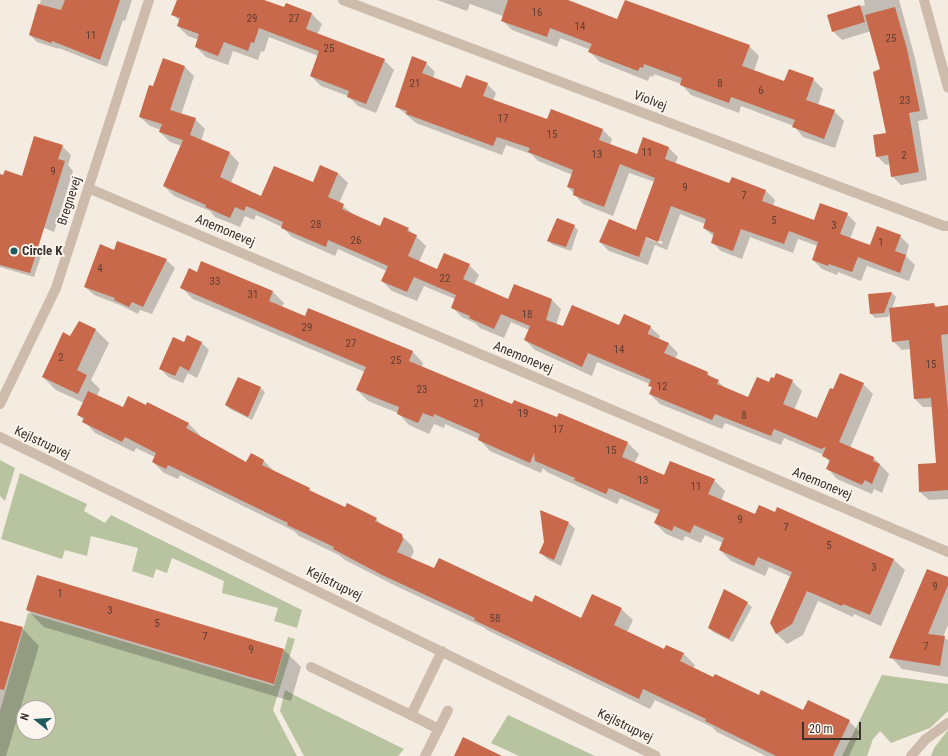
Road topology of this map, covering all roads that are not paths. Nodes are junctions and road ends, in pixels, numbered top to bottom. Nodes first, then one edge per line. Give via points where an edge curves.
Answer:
1 (149, 0) edge
2 (343, 0) edge
3 (924, 0) edge
4 (948, 88) edge
5 (88, 188) junction
6 (948, 226) edge
7 (0, 404) edge
8 (0, 437) edge
9 (948, 552) edge
10 (442, 651) junction
11 (311, 667) dead end
12 (448, 710) dead end
13 (411, 715) junction
14 (948, 723) edge
15 (439, 729) junction
16 (425, 756) edge
17 (656, 756) edge
18 (911, 756) edge

1 - 5 street, Bregnevej
2 - 6 street, Violvej
3 - 4 street
5 - 7 street, Bregnevej via 56,288
5 - 9 street, Anemonevej
8 - 10 street, Kejlstrupvej
10 - 13 street
10 - 17 street, Kejlstrupvej
11 - 13 street
12 - 15 street
13 - 15 street
14 - 18 street via 926,739
15 - 16 street

